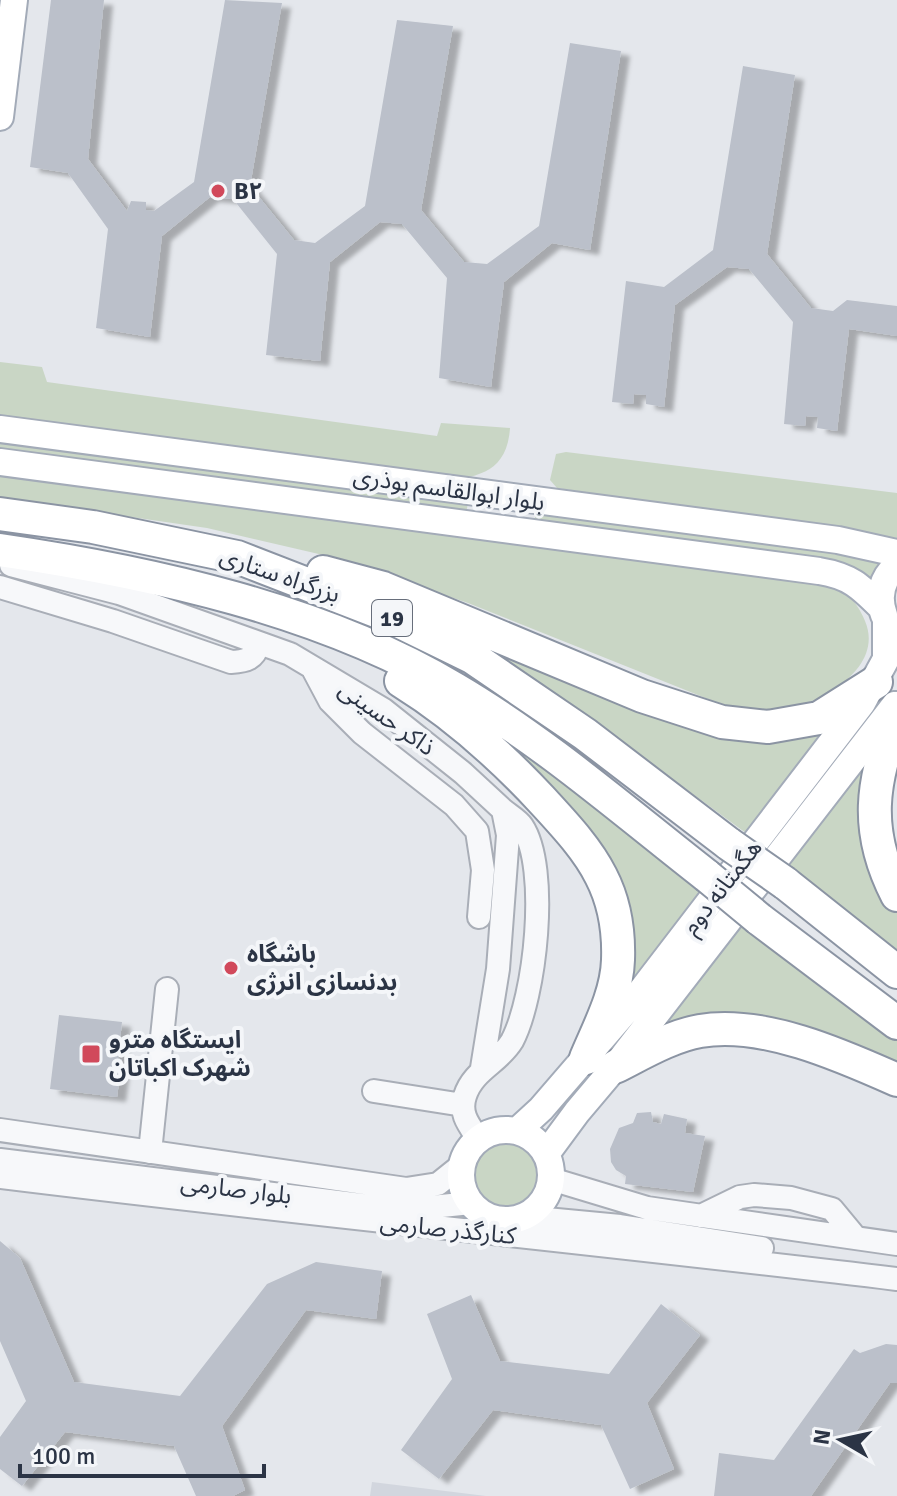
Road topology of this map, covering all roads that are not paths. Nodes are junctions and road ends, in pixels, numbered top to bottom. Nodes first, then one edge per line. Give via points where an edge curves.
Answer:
1 (14, 0) edge
2 (0, 117) edge
3 (0, 429) edge
4 (0, 462) edge
5 (508, 497) junction
6 (0, 514) edge
7 (502, 529) junction
8 (0, 550) edge
9 (897, 553) edge
10 (237, 557) junction
11 (0, 562) edge
12 (897, 565) edge
13 (0, 587) edge
14 (296, 617) junction
15 (888, 620) edge
16 (259, 644) junction
17 (312, 667) junction
18 (886, 692) edge
19 (897, 716) edge
20 (503, 810) junction
21 (897, 895) edge
22 (479, 917) dead end
23 (897, 972) edge
24 (167, 989) dead end
25 (897, 1023) edge
26 (600, 1062) junction
27 (482, 1068) junction
28 (897, 1080) edge
29 (374, 1091) dead end
30 (463, 1105) junction
31 (0, 1130) edge
32 (517, 1131) junction
33 (479, 1140) junction
34 (150, 1152) junction
35 (0, 1160) edge
36 (463, 1164) junction
37 (549, 1166) junction
38 (0, 1177) edge
39 (471, 1203) junction
40 (700, 1216) junction
41 (509, 1224) junction
42 (856, 1238) junction
43 (897, 1244) edge
44 (897, 1267) edge
45 (897, 1279) edge

1 - 2 main road
3 - 5 main road, بلوار ابوالقاسم بوذری
4 - 7 main road, بلوار ابوالقاسم بوذری
5 - 7 street
5 - 9 main road, بلوار ابوالقاسم بوذری via 838,540
6 - 10 highway, بزرگراه ستاری / 19
7 - 15 main road, بلوار ابوالقاسم بوذری via 834,573 857,583
8 - 14 highway, بزرگراه ستاری / 19 via 90,563
10 - 18 highway via 358,579 642,696 722,722 768,727 819,718
10 - 23 highway, بزرگراه ستاری / 19, bridge via 384,614 472,657 585,734
11 - 16 street, ذاکر حسینی via 119,593
12 - 15 main road, هگمتانه دوم via 881,594
13 - 16 street via 231,662 246,661
14 - 25 highway, بزرگراه ستاری / 19, bridge via 397,659 465,695 555,757
14 - 26 highway via 464,725 507,763 588,854 612,904 618,933 618,963
15 - 18 main road, هگمتانه دوم
16 - 17 street, ذاکر حسینی
17 - 20 street, ذاکر حسینی via 384,710
17 - 22 street via 330,701 362,733 454,805 477,831 483,870
18 - 26 main road, هگمتانه دوم via 768,827 629,1007
19 - 21 highway via 882,755 874,812 876,841
20 - 27 street, ذاکر حسینی via 508,835 498,969
20 - 27 street, ذاکر حسینی via 522,825 533,853 537,932 519,1025 510,1045
24 - 34 street
26 - 28 highway via 698,1031 730,1028 787,1039
26 - 32 main road, هگمتانه دوم
26 - 37 main road, هگمتانه دوم
27 - 30 street, ذاکر حسینی
29 - 30 street
30 - 33 street via 465,1119
31 - 34 street, بلوار صارمی
32 - 33 main road via 494,1132
32 - 37 main road via 539,1144
33 - 36 main road
34 - 36 street, بلوار صارمی via 406,1189 438,1184
35 - 39 street, بلوار صارمی via 402,1210
36 - 39 main road via 463,1187
37 - 40 street via 647,1208
37 - 41 main road via 550,1188 540,1205
38 - 41 street, کنارگذر صارمی via 240,1207
39 - 41 main road via 484,1215
40 - 42 street
40 - 42 street via 740,1197 791,1198 832,1209
41 - 44 street via 607,1225
41 - 45 street, کنارگذر صارمی
42 - 43 street

